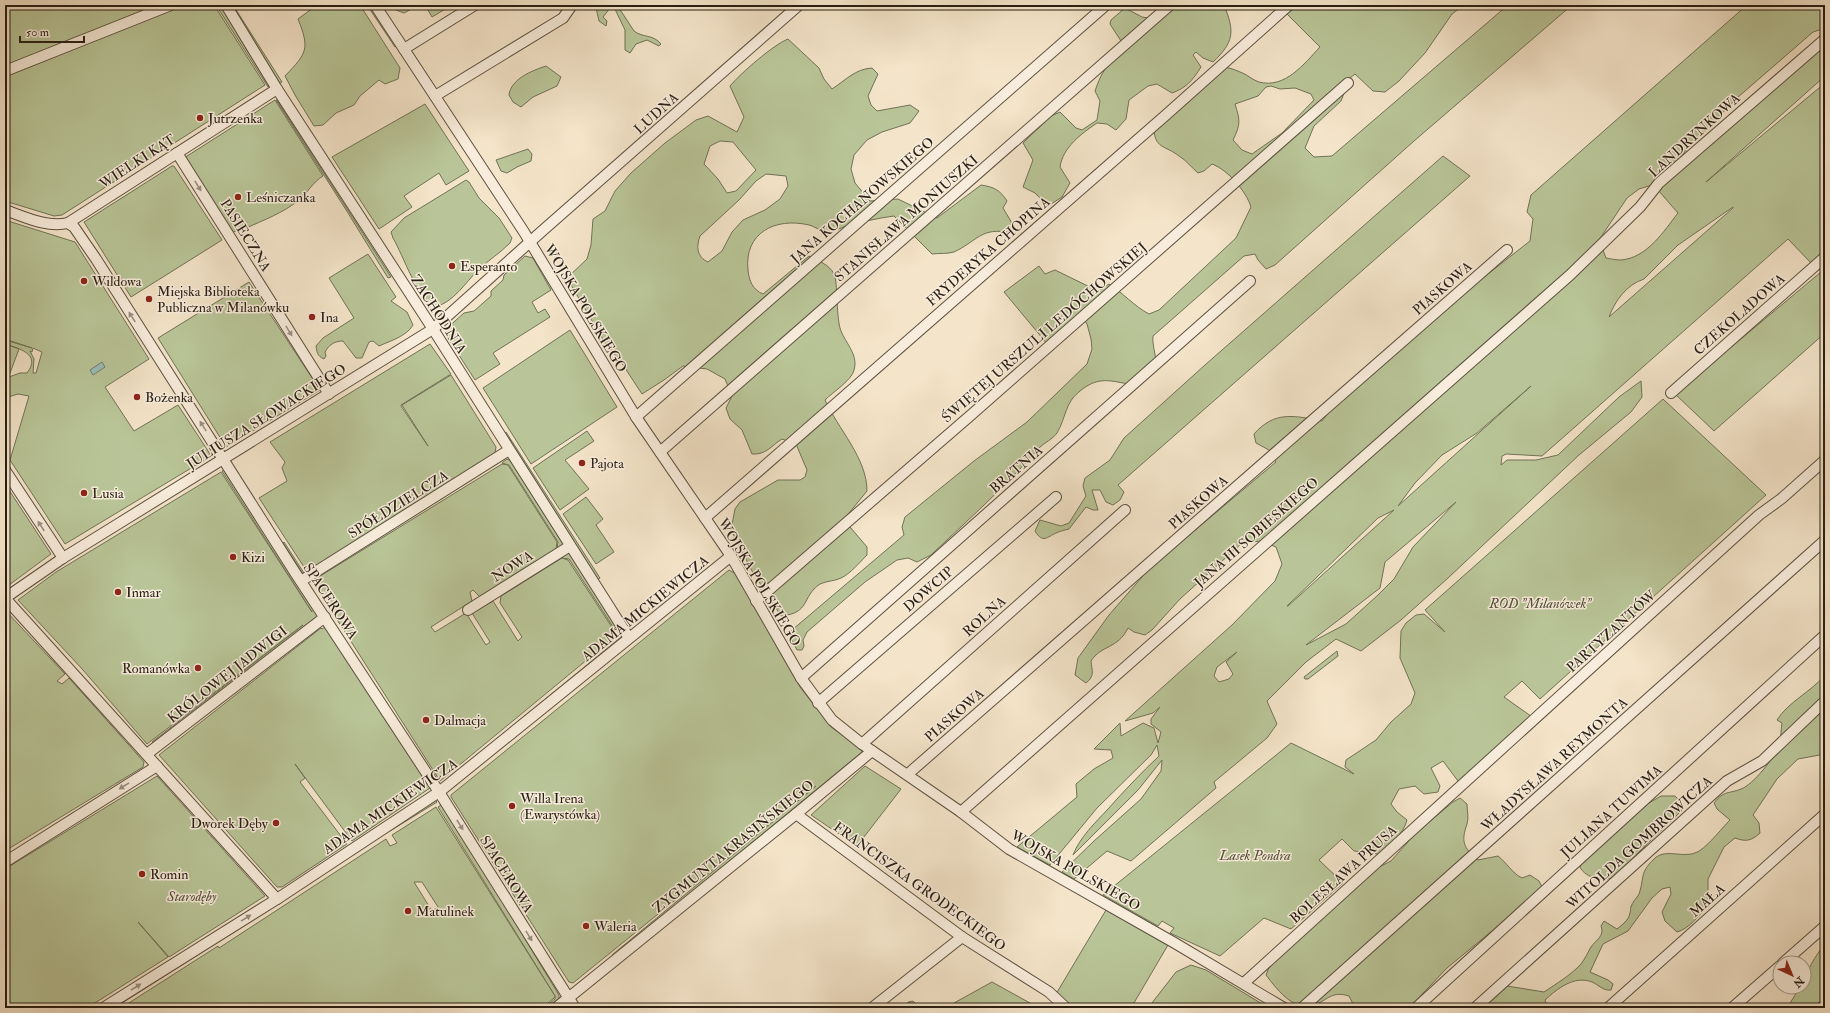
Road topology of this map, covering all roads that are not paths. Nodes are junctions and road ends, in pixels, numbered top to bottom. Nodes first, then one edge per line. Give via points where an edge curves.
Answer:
1 (171, 5) edge
2 (226, 5) edge
3 (375, 5) edge
4 (475, 5) edge
5 (572, 5) edge
6 (1106, 5) edge
7 (1170, 5) edge
8 (1289, 5) edge
9 (793, 7) edge
10 (1825, 39) edge
11 (404, 49) junction
12 (5, 71) edge
13 (1348, 83) dead end
14 (277, 89) junction
15 (435, 96) junction
16 (177, 153) junction
17 (5, 210) edge
18 (68, 223) junction
19 (530, 242) junction
20 (1507, 250) dead end
21 (1825, 257) edge
22 (1570, 275) joint
23 (1250, 281) dead end
24 (433, 330) junction
25 (1671, 393) dead end
26 (329, 394) junction
27 (636, 417) junction
28 (509, 450) junction
29 (660, 452) junction
30 (223, 459) junction
31 (1825, 460) edge
32 (5, 470) edge
33 (1056, 497) dead end
34 (1125, 510) dead end
35 (705, 518) junction
36 (1824, 541) edge
37 (570, 546) junction
38 (731, 556) junction
39 (63, 558) junction
40 (301, 581) junction
41 (5, 598) edge
42 (756, 601) junction
43 (468, 610) dead end
44 (324, 617) junction
45 (1825, 635) edge
46 (629, 638) junction
47 (801, 678) junction
48 (1825, 701) edge
49 (818, 703) junction
50 (862, 744) junction
51 (872, 751) junction
52 (147, 754) junction
53 (157, 766) junction
54 (908, 774) junction
55 (1461, 786) joint
56 (439, 792) junction
57 (961, 812) junction
58 (796, 814) junction
59 (1825, 814) edge
60 (5, 862) edge
61 (277, 899) junction
62 (1825, 926) edge
63 (962, 937) junction
64 (1792, 955) edge
65 (1772, 973) edge
66 (1244, 983) junction
67 (568, 998) junction
68 (1825, 1005) edge
69 (103, 1008) edge
70 (556, 1008) edge
71 (574, 1008) edge
72 (872, 1008) edge
73 (1066, 1008) edge
74 (1284, 1008) edge
75 (1302, 1008) edge
76 (1416, 1008) edge
77 (1475, 1008) edge
78 (1608, 1008) edge
79 (1732, 1008) edge
80 (1821, 1008) edge

1 - 12 street
2 - 14 street, ZACHODNIA
3 - 11 street, WOJSKA POLSKIEGO
4 - 11 street
5 - 15 street via 563,18
6 - 27 street, JANA KOCHANOWSKIEGO
7 - 29 street, STANISŁAWA MONIUSZKI
8 - 35 street, FRYDERYKA CHOPINA
9 - 19 street, LUDNA
10 - 22 street, LANDRYNKOWA via 1659,183 1640,207
11 - 15 street, WOJSKA POLSKIEGO
13 - 42 street, ŚWIĘTEJ URSZULI LEDÓCHOWSKIEJ
14 - 16 street, WIELKI KĄT
14 - 24 street, ZACHODNIA
15 - 19 street, WOJSKA POLSKIEGO
16 - 18 street, WIELKI KĄT
16 -> 26 street, PASIECZNA
17 - 18 street, WIELKI KĄT via 48,224
30 -> 18 street, SPACEROWA via 74,227
19 - 24 street, JULIUSZA SŁOWACKIEGO
19 - 27 street, WOJSKA POLSKIEGO
20 - 54 street, PIASKOWA
21 - 25 street, CZEKOLADOWA
22 - 57 street, JANA III SOBIESKIEGO
23 - 47 street, BRATNIA
24 - 26 street, JULIUSZA SŁOWACKIEGO
24 - 28 street, ZACHODNIA
26 - 30 street, JULIUSZA SŁOWACKIEGO
27 - 29 street, WOJSKA POLSKIEGO
28 - 37 street, ZACHODNIA
28 - 40 street, SPÓŁDZIELCZA
29 - 35 street, WOJSKA POLSKIEGO
30 - 39 street, JULIUSZA SŁOWACKIEGO
30 - 40 street, SPACEROWA
31 - 55 street, PARTYZANTÓW via 1759,515
39 -> 32 street
33 - 49 street, DOWCIP
34 - 50 street, ROLNA
35 - 38 street, WOJSKA POLSKIEGO
36 - 75 street, WŁADYSŁAWA REYMONTA
37 - 43 street, NOWA
37 - 46 street, ZACHODNIA
38 - 42 street, WOJSKA POLSKIEGO
38 - 46 street, ADAMA MICKIEWICZA
39 - 41 street, JULIUSZA SŁOWACKIEGO
40 - 44 street, SPACEROWA
41 - 52 street
42 - 47 street, WOJSKA POLSKIEGO
44 - 52 street, KRÓLOWEJ JADWIGI
44 - 56 street, SPACEROWA
45 - 76 street, JULIANA TUWIMA
46 - 56 street, ADAMA MICKIEWICZA
47 - 49 street, WOJSKA POLSKIEGO
48 - 77 street, WITOLDA GOMBROWICZA via 1762,761 1727,781
49 - 50 street, WOJSKA POLSKIEGO via 832,720
50 - 51 street, WOJSKA POLSKIEGO
51 - 54 street, WOJSKA POLSKIEGO
51 - 58 street, ZYGMUNTA KRASIŃSKIEGO
52 - 53 street
53 -> 60 street
53 - 61 street
54 - 57 street, WOJSKA POLSKIEGO
55 - 66 street, BOLESŁAWA PRUSA
56 - 61 street, ADAMA MICKIEWICZA
56 -> 67 street, SPACEROWA
57 - 66 street, WOJSKA POLSKIEGO via 1022,858
58 - 63 street, FRANCISZKA GRODECKIEGO
58 - 67 street, ZYGMUNTA KRASIŃSKIEGO
59 - 78 street, MAŁA
69 -> 61 street, ADAMA MICKIEWICZA
62 - 64 street
63 - 72 street
63 - 73 street, FRANCISZKA GRODECKIEGO via 1049,992
65 - 79 street
66 - 74 street, WOJSKA POLSKIEGO
67 - 70 street, ZYGMUNTA KRASIŃSKIEGO
67 - 71 street, SPACEROWA
68 - 80 street

